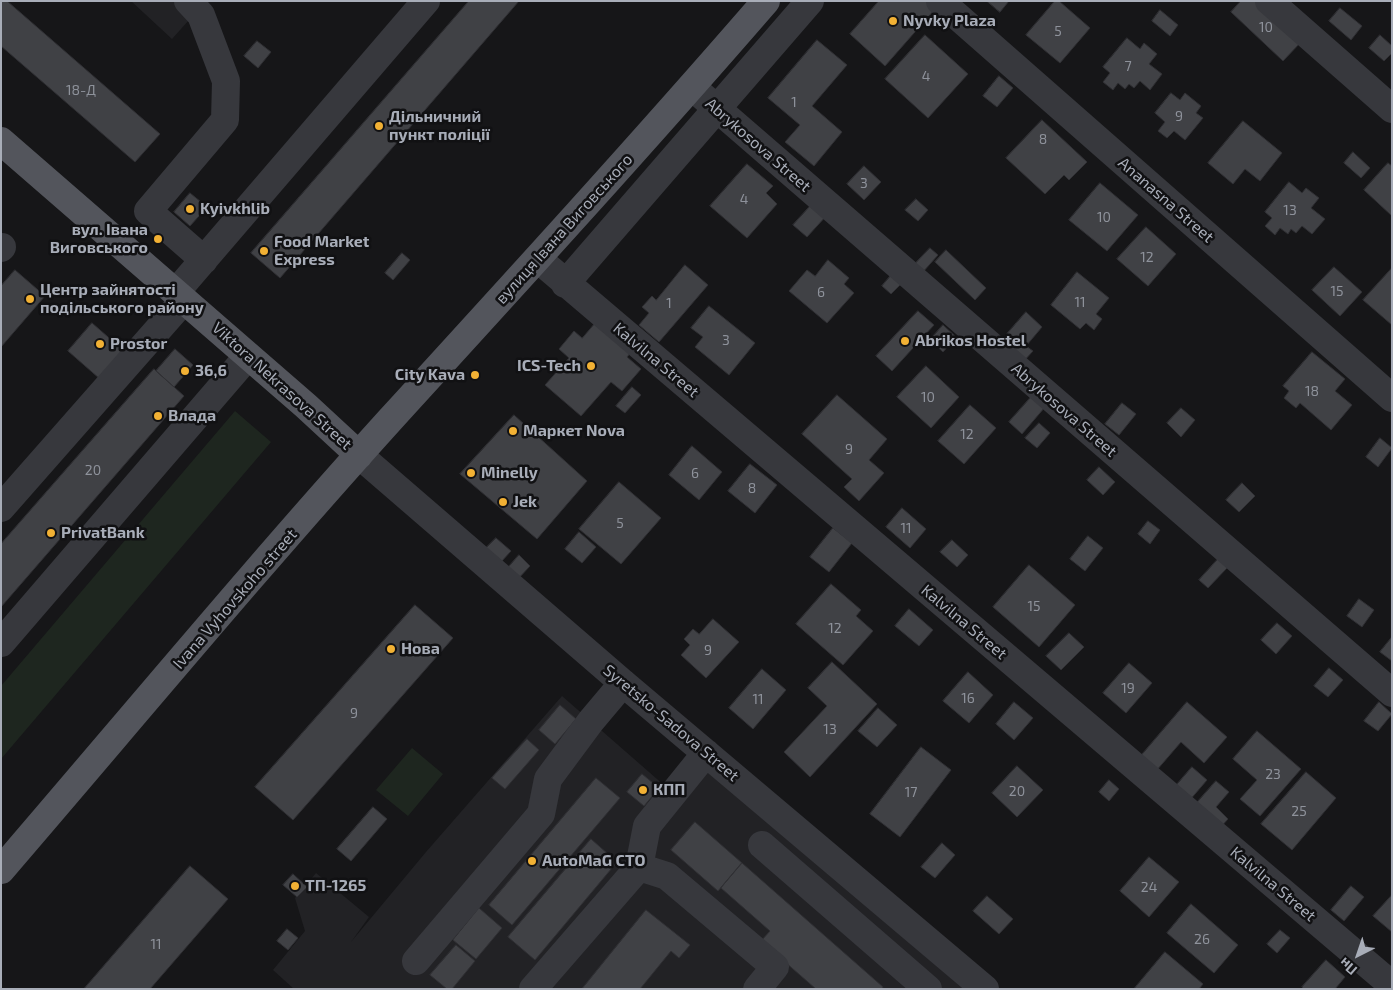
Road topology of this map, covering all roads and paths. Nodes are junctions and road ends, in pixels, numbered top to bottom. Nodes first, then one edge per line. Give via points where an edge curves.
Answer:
1 (426, 1) edge
2 (766, 1) edge
3 (810, 1) edge
4 (940, 1) edge
5 (1269, 1) edge
6 (196, 4) edge
7 (692, 87) junction
8 (716, 109) junction
9 (1392, 109) edge
10 (1, 141) edge
11 (538, 259) junction
12 (204, 260) junction
13 (565, 284) junction
14 (180, 296) junction
15 (248, 356) junction
16 (1392, 398) edge
17 (360, 454) junction
18 (1, 508) edge
19 (1, 643) edge
20 (623, 683) junction
21 (1392, 693) edge
22 (706, 753) junction
23 (762, 845) dead end
24 (639, 867) junction
25 (1, 870) edge
26 (938, 949) junction
27 (416, 961) dead end
28 (917, 985) edge
29 (1392, 985) edge
30 (533, 989) edge
31 (757, 989) edge
32 (985, 989) edge

1 - 12 street
2 - 7 main road, вулиця Івана Виговського
3 - 8 street
4 - 16 street, Ananasna Street
5 - 9 street
6 - 12 street via 226,81 225,120 148,211
7 - 8 street, Abrykosova Street
7 - 11 main road, вулиця Івана Виговського
8 - 13 street
8 - 21 street, Abrykosova Street
10 - 14 main road, Viktora Nekrasova Street
11 - 13 street, Kalvilna Street
11 - 17 main road, вулиця Івана Виговського
12 - 14 street
13 - 29 street, Kalvilna Street
14 - 15 main road, Viktora Nekrasova Street
14 - 18 street
15 - 17 main road, Viktora Nekrasova Street
15 - 19 street
17 - 20 street, Syretsko-Sadova Street
17 - 25 main road, Ivana Vyhovskoho street
20 - 22 street, Syretsko-Sadova Street
20 - 27 street via 548,778 542,814
22 - 24 street via 647,826
22 - 26 street, Syretsko-Sadova Street
23 - 28 street
24 - 30 street
24 - 31 street via 666,876 775,967
26 - 28 street
26 - 32 street, Syretsko-Sadova Street

